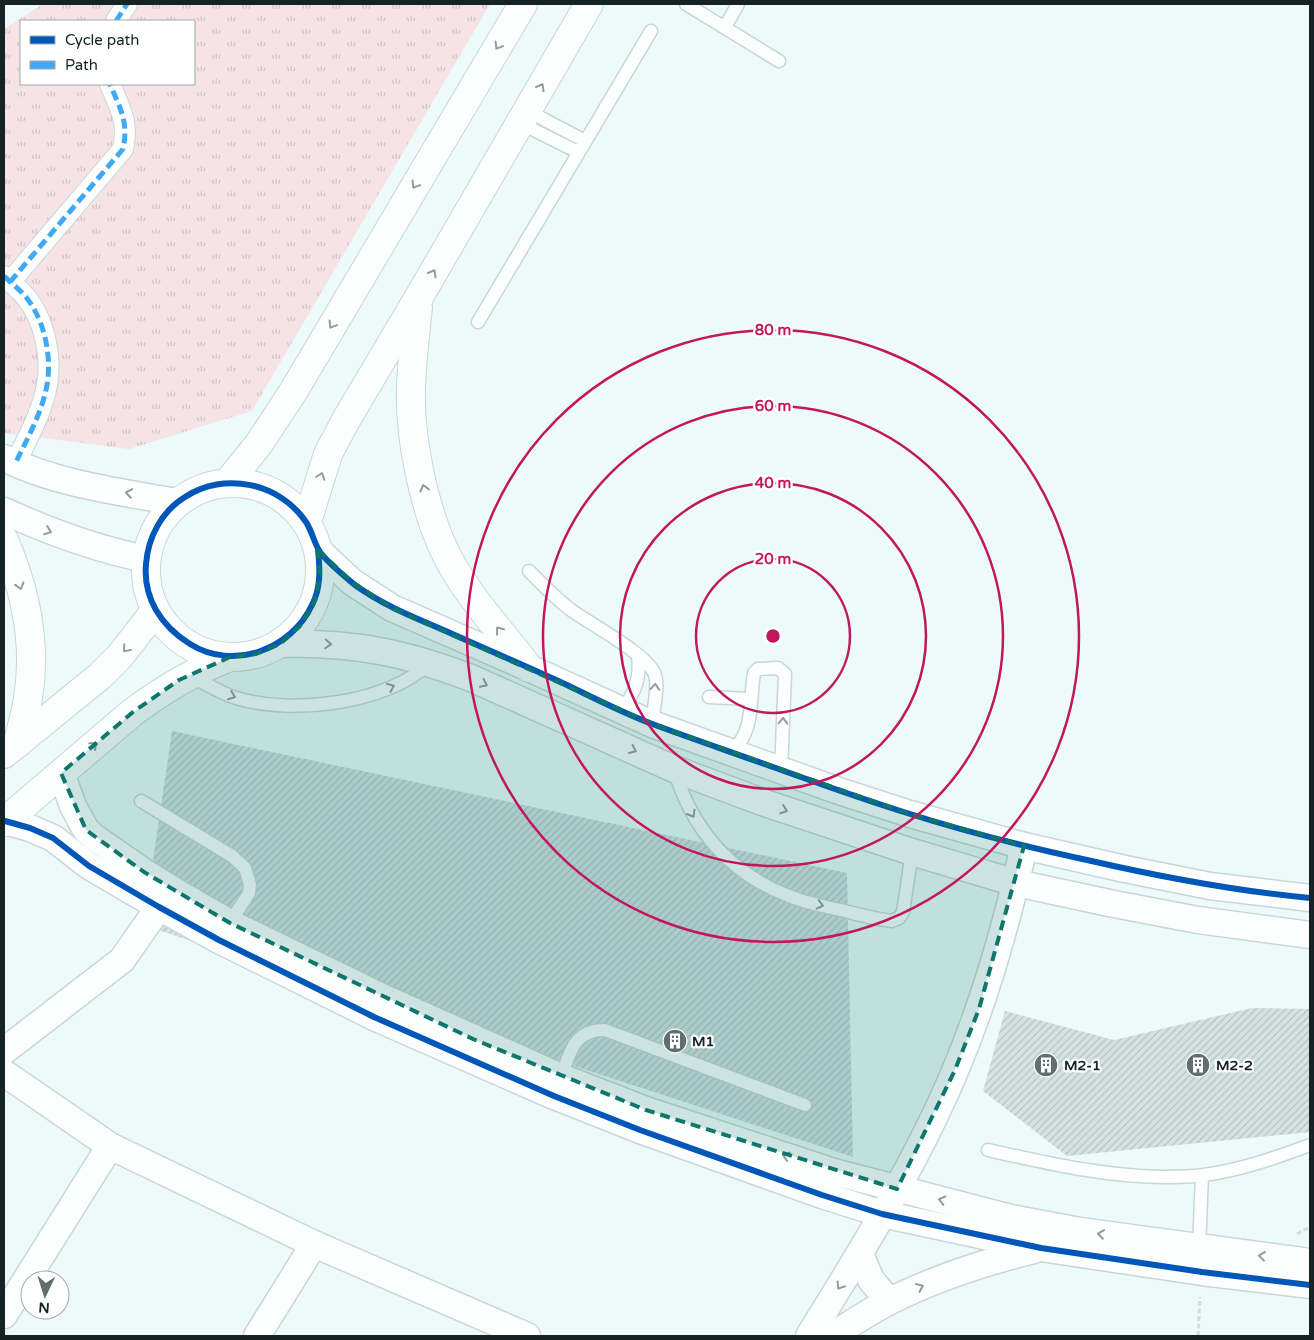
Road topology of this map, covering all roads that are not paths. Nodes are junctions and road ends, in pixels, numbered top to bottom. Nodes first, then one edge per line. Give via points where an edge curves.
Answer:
1 (127, 4) edge
2 (523, 4) edge
3 (589, 4) edge
4 (686, 4) edge
5 (738, 4) edge
6 (117, 20) edge
7 (725, 27) junction
8 (651, 31) dead end
9 (779, 61) dead end
10 (110, 85) edge
11 (524, 117) junction
12 (585, 141) junction
13 (578, 152) junction
14 (7, 279) edge
15 (419, 297) junction
16 (478, 322) dead end
17 (9, 461) edge
18 (228, 482) junction
19 (177, 502) junction
20 (4, 511) edge
21 (306, 522) junction
22 (4, 540) edge
23 (318, 550) junction
24 (146, 559) junction
25 (529, 571) dead end
26 (155, 610) junction
27 (280, 644) junction
28 (230, 657) junction
29 (638, 657) junction
30 (431, 663) junction
31 (530, 668) junction
32 (188, 675) junction
33 (709, 697) dead end
34 (751, 699) junction
35 (622, 711) junction
36 (652, 724) junction
37 (11, 748) edge
38 (732, 752) junction
39 (674, 768) junction
40 (781, 770) junction
41 (61, 773) junction
42 (142, 801) dead end
43 (4, 821) edge
44 (1024, 846) junction
45 (912, 852) junction
46 (1016, 883) junction
47 (1310, 898) edge
48 (159, 907) junction
49 (230, 923) junction
50 (1310, 935) edge
51 (4, 1051) edge
52 (4, 1073) edge
53 (557, 1087) junction
54 (805, 1105) dead end
55 (1310, 1145) edge
56 (110, 1146) junction
57 (988, 1150) dead end
58 (1202, 1176) junction
59 (897, 1189) junction
60 (882, 1214) junction
61 (314, 1244) junction
62 (1041, 1248) junction
63 (860, 1254) junction
64 (1201, 1260) junction
65 (1310, 1262) edge
66 (1310, 1285) edge
67 (889, 1301) junction
68 (4, 1315) edge
69 (257, 1336) edge
70 (526, 1336) edge
71 (809, 1336) edge
72 (832, 1336) edge

1 - 6 street
2 -> 18 street via 293,392 258,445
11 -> 3 street
4 - 7 lane
5 - 7 lane
7 - 9 lane
8 - 12 lane
10 - 14 street via 125,122 123,149
11 - 12 lane
11 - 13 lane
15 -> 11 street
12 - 13 lane
13 - 16 lane
14 - 17 street via 27,298 38,318 46,340 49,363 41,408
21 -> 15 street via 328,454
31 -> 15 street via 469,592 446,554 431,518 413,433 411,389
19 -> 17 street via 64,480
18 - 19 street via 193,492
18 - 21 street via 258,486 279,496
19 - 24 street via 162,518 151,538
20 -> 24 street via 74,541
21 - 23 street
22 -> 37 street via 26,604 31,650 28,697
23 - 27 street via 320,576 314,603 300,626
23 - 31 street via 352,582 392,608
24 - 26 street via 145,577
25 - 29 lane via 570,609
26 - 28 street via 174,634 200,651
26 -> 37 street via 120,656 100,676
27 - 28 street via 256,654
27 -> 30 street via 343,644
28 - 32 street
29 - 35 lane via 638,679
36 -> 29 lane via 656,677 647,661
32 -> 30 lane via 235,698 294,705 325,704 395,686 417,675
30 -> 39 street
31 - 35 street
41 -> 32 street via 155,695
33 - 34 lane
34 - 38 lane via 746,735
40 -> 34 lane via 785,678 782,670 758,669
35 - 36 street
36 - 38 street
38 - 40 street
39 -> 45 street via 762,802
39 -> 45 lane via 687,805 708,838 752,877 790,897 892,921 903,912
40 - 44 street via 910,814
41 - 43 street
41 - 49 street via 78,817 95,838 144,872
42 - 49 lane via 232,856 245,868 249,893
43 - 48 street via 52,838 89,866
44 - 46 street
44 - 47 street via 1210,886
45 - 46 street
46 - 50 street via 1198,920
46 - 59 street via 988,982 955,1070
48 - 51 street via 122,960
48 - 53 street via 374,1017
49 - 53 street
52 - 56 street
53 - 54 lane via 575,1042 582,1034 604,1030
59 -> 53 street via 834,1172 646,1110
53 - 60 street via 786,1182
55 - 58 lane via 1261,1163
56 - 61 street
56 - 68 street
57 - 58 lane via 1105,1174
58 - 64 lane
59 - 60 street
64 -> 59 street
60 - 62 street
60 - 63 street
61 - 69 street
61 - 70 street
62 - 64 street
67 -> 62 street via 963,1270
63 - 67 street via 871,1280
63 -> 71 street
65 -> 64 street
64 - 66 street
67 - 72 street

